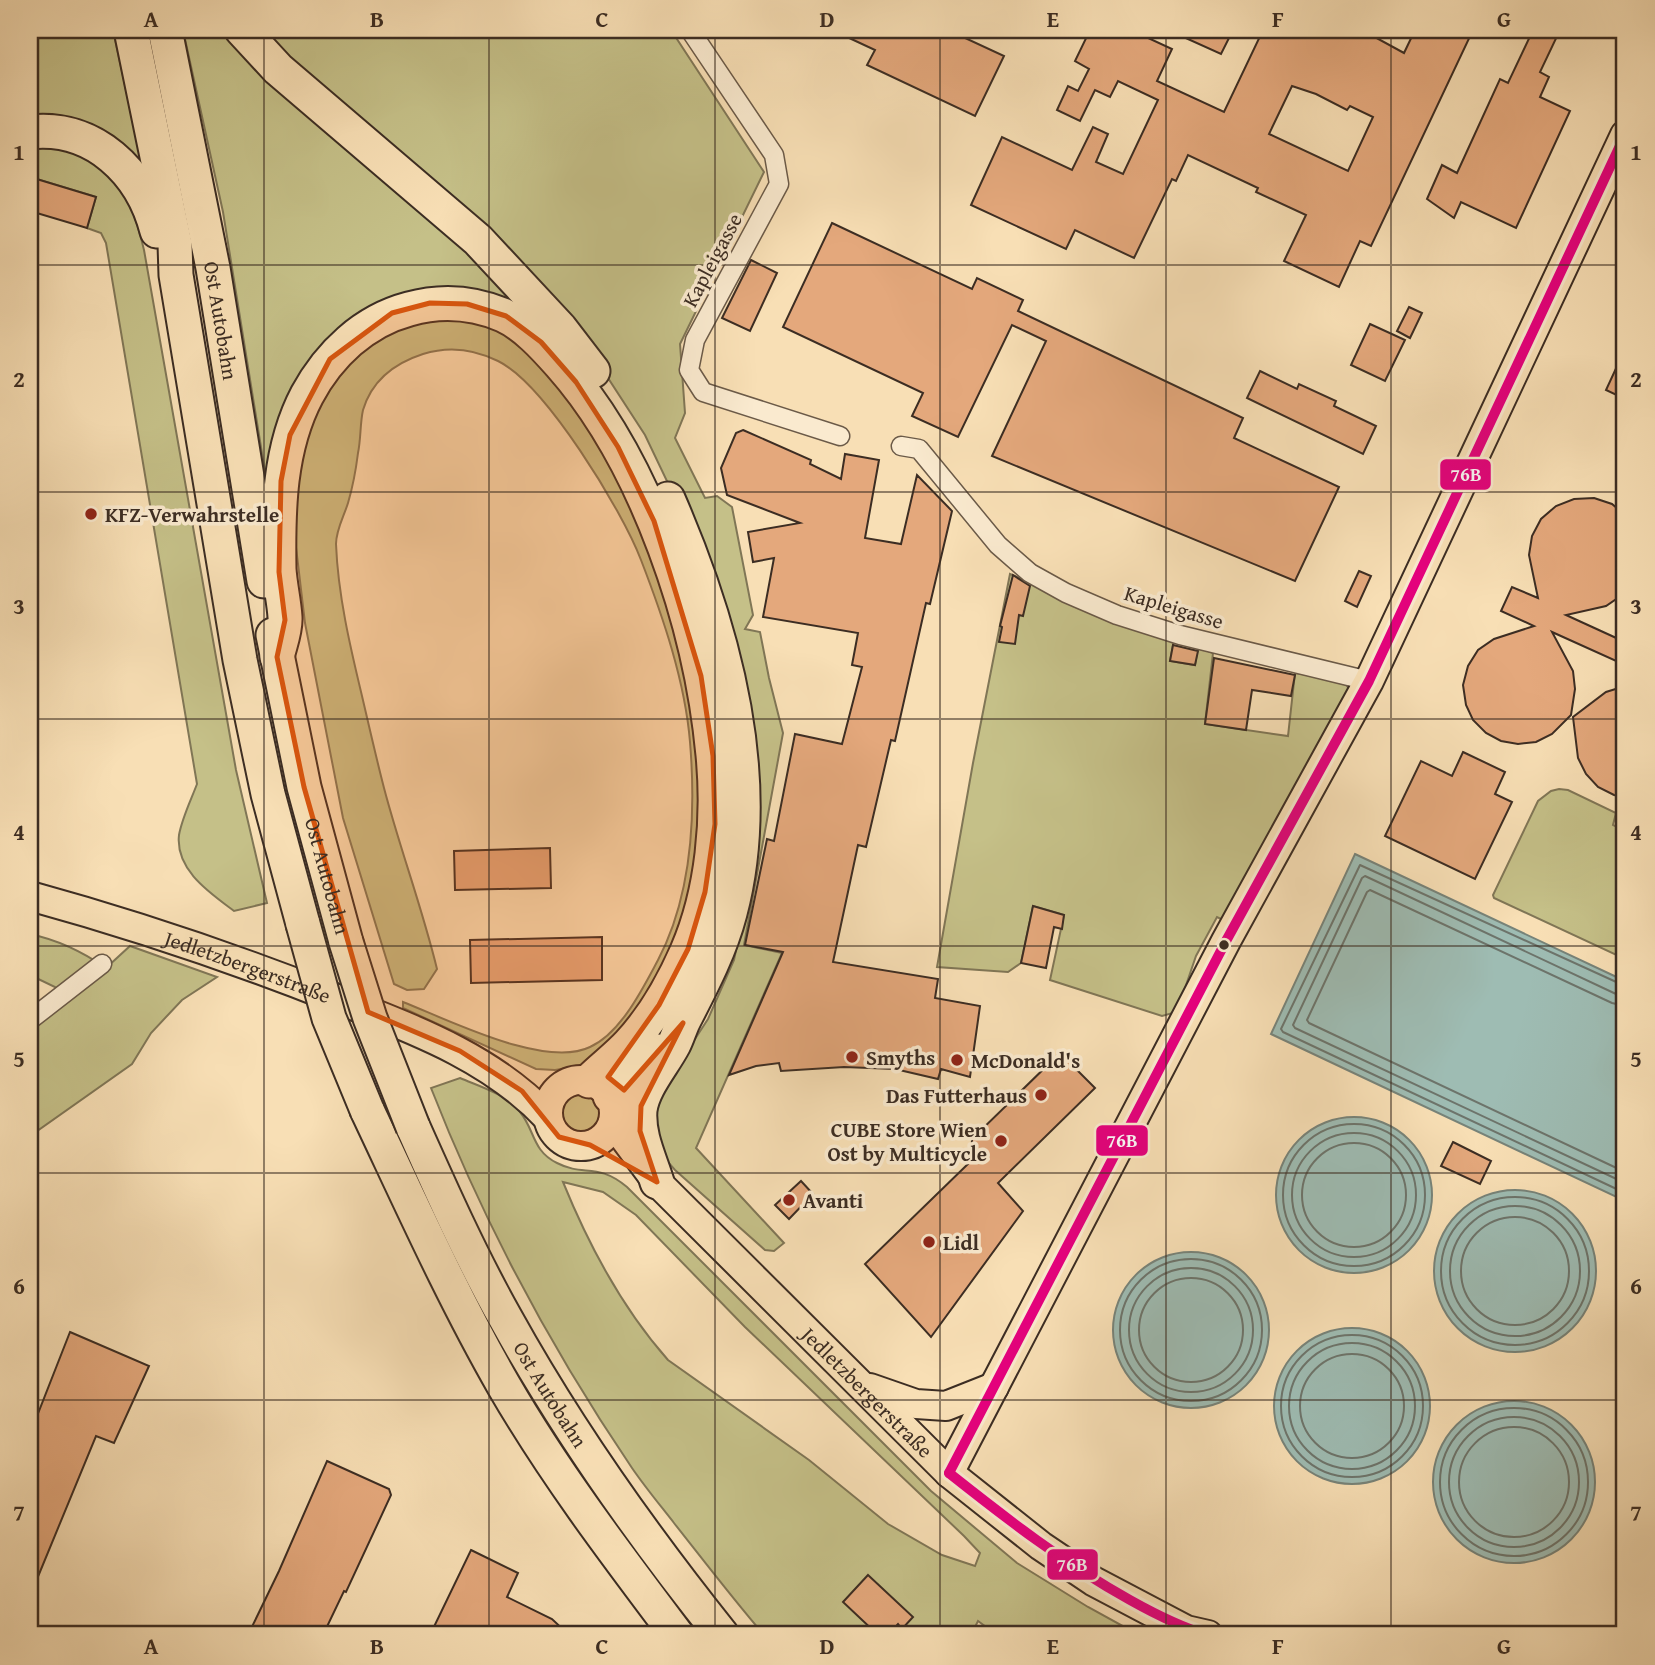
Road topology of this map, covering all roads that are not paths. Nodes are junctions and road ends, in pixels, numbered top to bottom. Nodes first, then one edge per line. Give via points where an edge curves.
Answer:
1 (131, 30) edge
2 (164, 30) edge
3 (242, 30) edge
4 (690, 30) edge
5 (30, 132) edge
6 (1625, 135) edge
7 (176, 275) junction
8 (840, 436) dead end
9 (901, 446) dead end
10 (277, 657) junction
11 (1369, 681) junction
12 (30, 895) edge
13 (102, 964) dead end
14 (30, 1020) edge
15 (683, 1023) junction
16 (460, 1051) junction
17 (594, 1096) junction
18 (548, 1118) junction
19 (590, 1145) junction
20 (657, 1182) junction
21 (860, 1384) junction
22 (993, 1388) junction
23 (949, 1473) junction
24 (677, 1635) edge
25 (722, 1635) edge
26 (1208, 1635) edge

1 - 7 highway, Ost Autobahn via 175,243
2 - 10 highway, Ost Autobahn via 213,268
3 - 15 highway via 278,69 478,240 560,328 637,439 671,506 699,576 727,671 742,795 740,856 731,912 715,960
4 - 8 street, Kapleigasse via 774,155 779,184 695,340 689,370 702,392
5 - 7 highway via 53,131 85,139 123,166 142,192
6 - 11 main road
7 - 24 highway, Ost Autobahn, bridge via 240,660 268,794 330,1018 367,1110 441,1268 505,1387 584,1510
9 - 11 street, Kapleigasse via 919,449 998,545 1030,573 1066,593 1180,635
10 - 17 highway via 285,620 279,572 281,481 290,435 307,395 331,359 360,332 393,313 430,303 467,304 506,316 541,342 576,382 618,447 654,522 683,601 713,755 715,824 705,892 688,949 659,1005
10 - 25 highway, Ost Autobahn, bridge via 304,787 370,1018 473,1259 590,1457
11 - 22 main road via 1226,941
12 - 16 main road, Jedletzbergerstraße via 122,921 281,977
13 - 14 street
15 - 17 highway via 659,1050
15 - 20 highway via 641,1106 640,1130
16 - 17 main road, Jedletzbergerstraße
16 - 18 main road, Jedletzbergerstraße via 522,1091
17 - 18 main road via 551,1099
17 - 19 main road via 604,1137
17 - 20 main road, Jedletzbergerstraße
18 - 19 main road via 559,1137 579,1146
19 - 20 main road, Jedletzbergerstraße
20 - 21 main road, Jedletzbergerstraße
21 - 22 main road via 916,1404 946,1406
21 - 23 main road, Jedletzbergerstraße
22 - 23 main road
23 - 26 main road, Jedletzbergerstraße via 1093,1581 1186,1630

